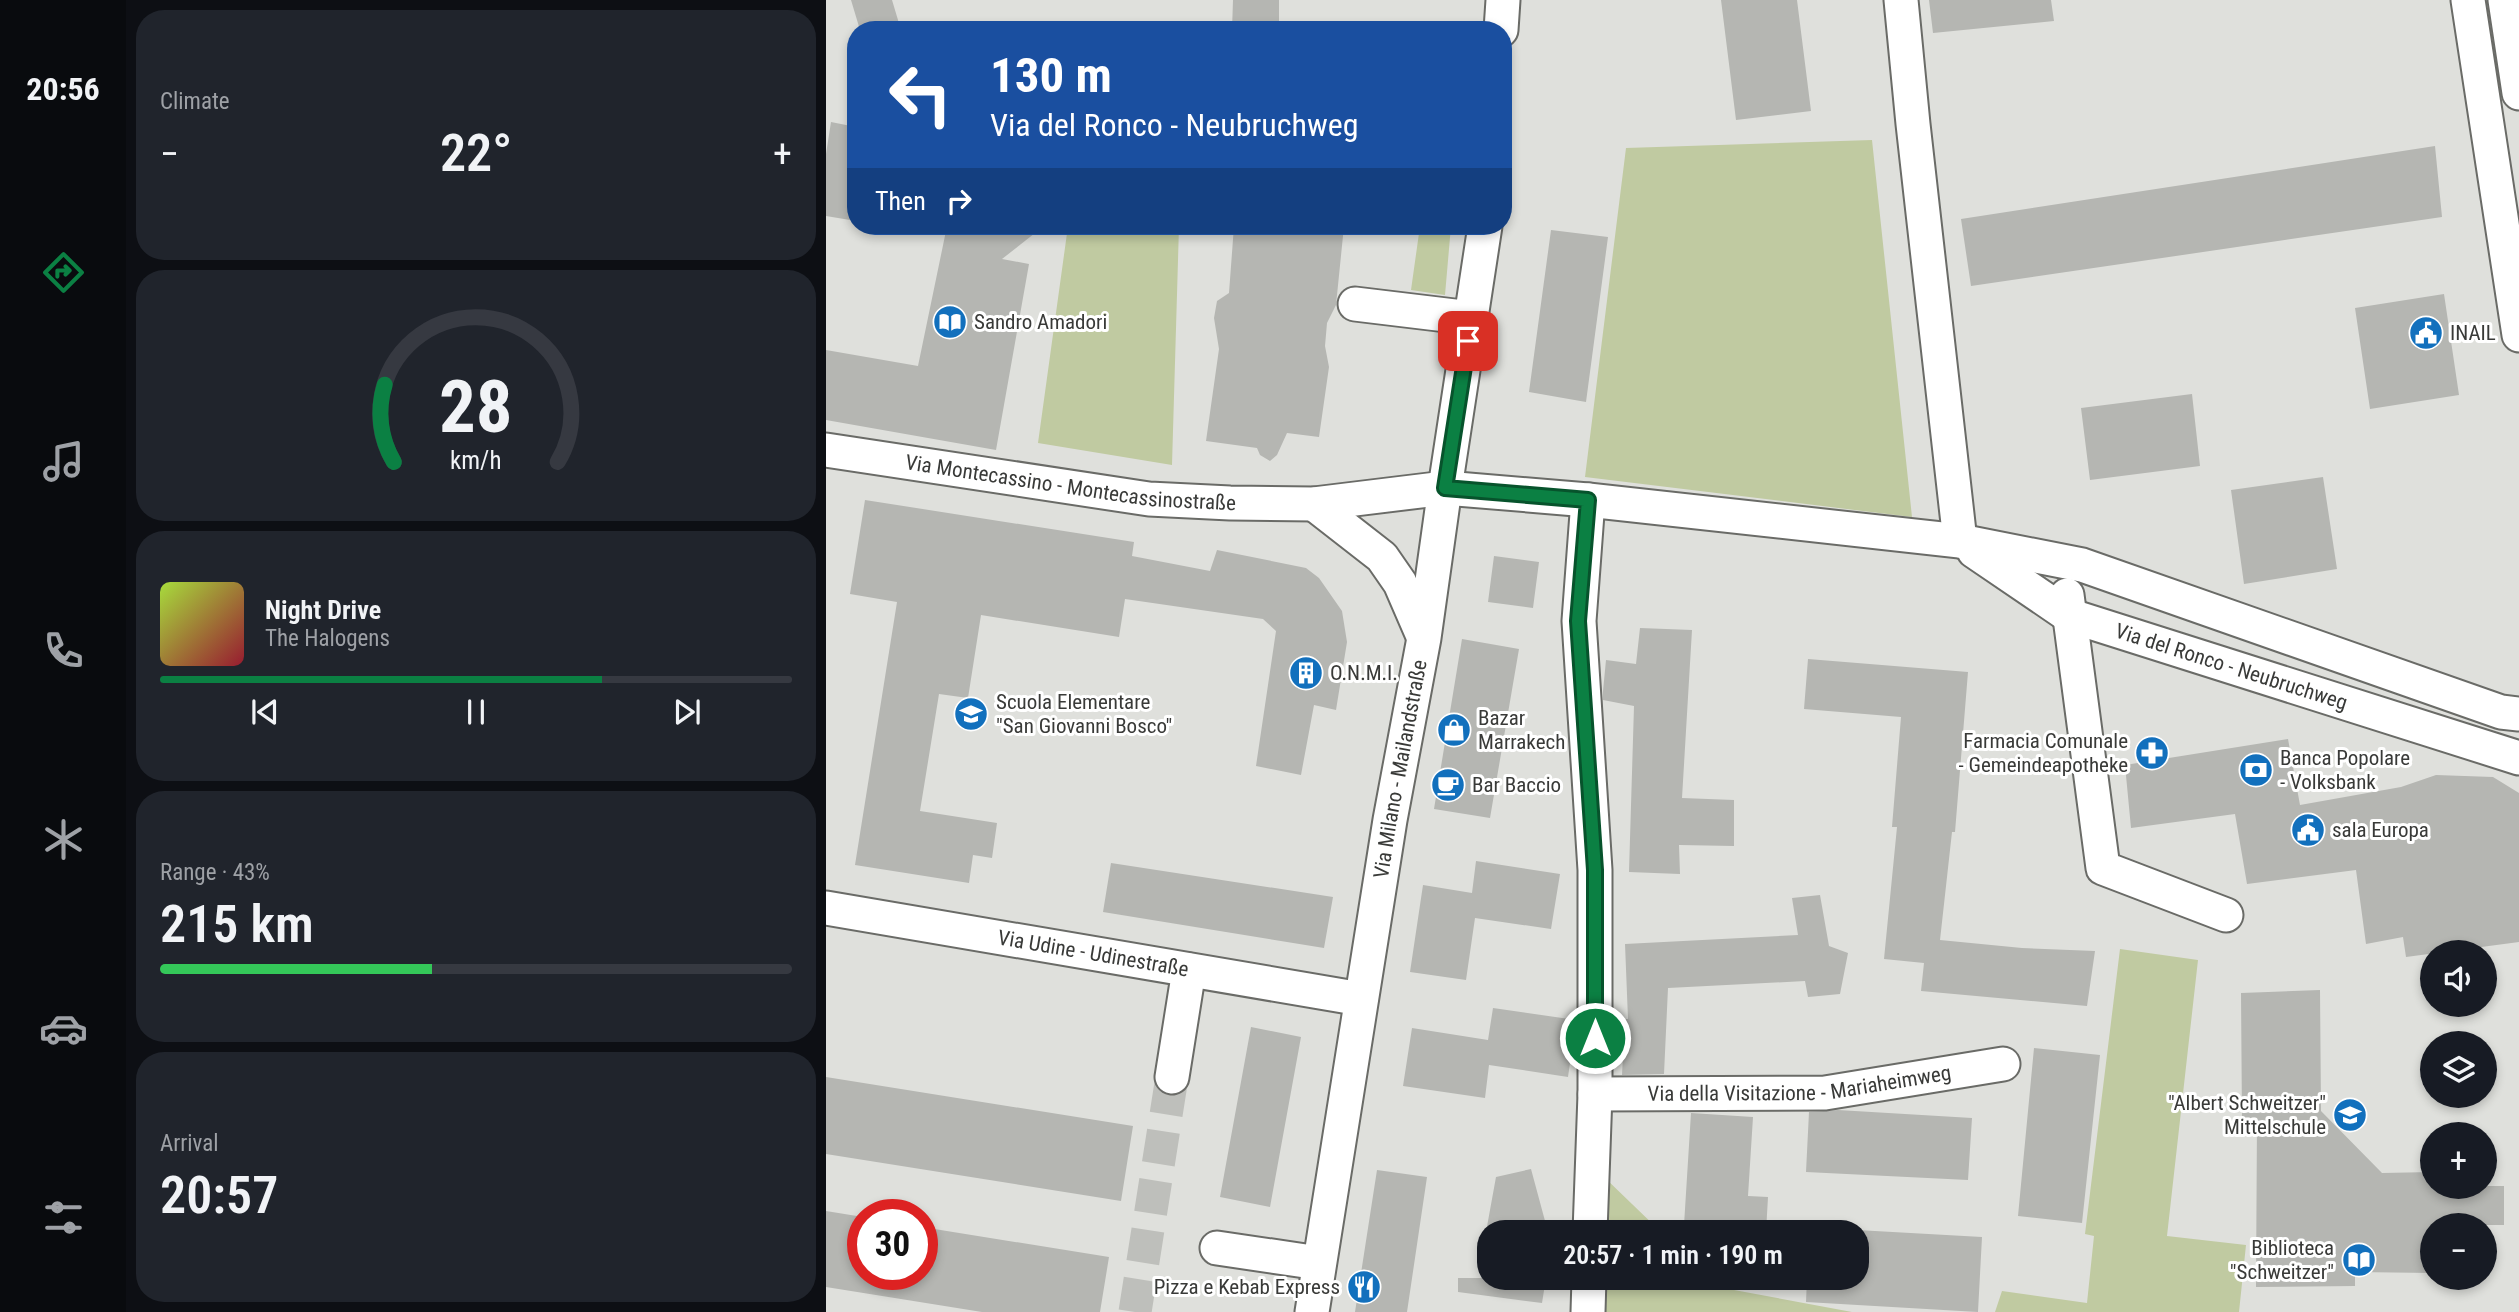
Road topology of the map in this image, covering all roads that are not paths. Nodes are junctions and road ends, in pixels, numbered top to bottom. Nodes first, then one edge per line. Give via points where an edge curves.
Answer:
1 (1503, 0) edge
2 (1901, 0) edge
3 (2469, 0) edge
4 (2505, 0) edge
5 (1502, 21) edge
6 (2519, 93) edge
7 (1484, 235) edge
8 (1355, 304) dead end
9 (1471, 318) junction
10 (2519, 335) edge
11 (826, 450) edge
12 (1445, 488) junction
13 (1588, 500) junction
14 (1314, 503) junction
15 (1960, 541) junction
16 (2053, 560) junction
17 (2132, 584) junction
18 (2078, 618) junction
19 (1424, 638) junction
20 (2519, 714) edge
21 (2519, 758) edge
22 (826, 908) edge
23 (2226, 915) dead end
24 (1189, 970) junction
25 (1361, 999) junction
26 (2003, 1064) dead end
27 (1172, 1077) tunnel mouth
28 (1595, 1094) junction
29 (1590, 1220) edge
30 (1217, 1248) dead end
31 (1319, 1263) junction
32 (1589, 1290) edge
33 (1312, 1312) edge
34 (1588, 1312) edge

1 - 5 street
2 - 15 street
3 - 10 street
4 - 6 street
7 - 9 street, Via Milano - Mailandstraße
8 - 9 street
9 - 12 street, Via Milano - Mailandstraße
11 - 14 street, Via Montecassino - Montecassinostraße via 1149,499
12 - 13 street, Via del Ronco - Neubruchweg
12 - 14 street, Via Montecassino - Montecassinostraße
12 - 19 street, Via Milano - Mailandstraße
13 - 15 street, Via del Ronco - Neubruchweg
13 - 28 street via 1578,621 1595,870
14 - 19 street via 1382,557 1401,583
15 - 16 street, Via del Ronco - Neubruchweg
15 - 18 street, Via del Ronco - Neubruchweg
16 - 17 street, Via del Ronco - Neubruchweg
16 - 18 street
17 - 18 street via 2094,601
17 - 20 street, Via del Ronco - Neubruchweg via 2501,712
18 - 21 street, Via del Ronco - Neubruchweg
18 - 23 street via 2103,868
19 - 25 street, Via Milano - Mailandstraße
22 - 24 street, Via Udine - Udinestraße
24 - 25 street, Via Udine - Udinestraße
24 - 27 street
25 - 31 street, Via Milano - Mailandstraße
26 - 28 street, Via della Visitazione - Mariaheimweg via 1825,1093
28 - 29 street
30 - 31 street
31 - 33 street, Via Milano - Mailandstraße
32 - 34 street

